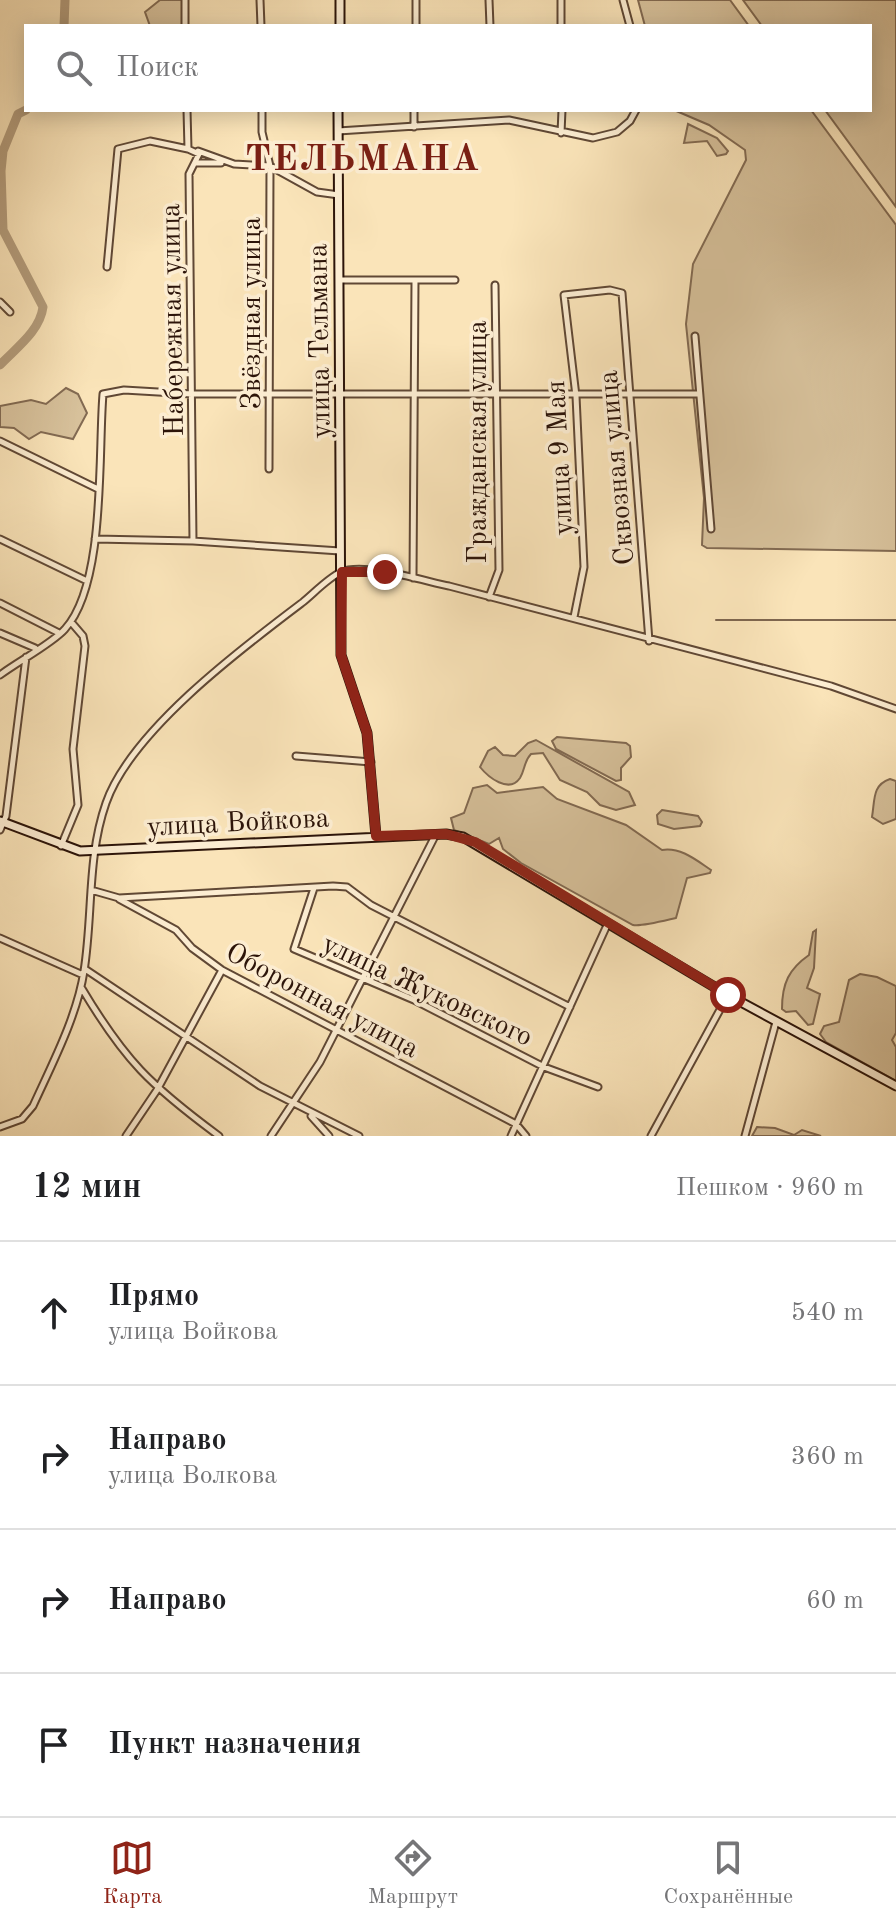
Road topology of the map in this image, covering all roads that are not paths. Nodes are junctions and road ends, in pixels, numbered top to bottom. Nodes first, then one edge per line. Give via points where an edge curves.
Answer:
1 (185, 0) edge
2 (260, 0) edge
3 (340, 0) edge
4 (416, 0) edge
5 (489, 0) edge
6 (561, 0) edge
7 (623, 0) edge
8 (185, 24) edge
9 (261, 24) edge
10 (340, 24) edge
11 (416, 24) edge
12 (490, 24) edge
13 (561, 24) edge
14 (629, 24) edge
15 (187, 112) edge
16 (262, 112) edge
17 (338, 112) edge
18 (414, 112) edge
19 (494, 112) edge
20 (562, 112) edge
21 (635, 112) edge
22 (494, 120) junction
23 (414, 127) junction
24 (338, 131) junction
25 (561, 133) junction
26 (188, 149) junction
27 (198, 151) junction
28 (197, 163) junction
29 (234, 164) junction
30 (270, 166) junction
31 (339, 195) junction
32 (107, 267) dead end
33 (340, 280) junction
34 (455, 280) dead end
35 (415, 281) junction
36 (495, 285) dead end
37 (622, 293) joint
38 (0, 302) edge
39 (10, 312) dead end
40 (695, 336) dead end
41 (192, 394) junction
42 (699, 394) junction
43 (270, 395) junction
44 (341, 395) junction
45 (415, 395) junction
46 (495, 396) junction
47 (576, 396) junction
48 (629, 396) junction
49 (0, 441) edge
50 (269, 469) dead end
51 (98, 489) junction
52 (711, 529) dead end
53 (0, 539) edge
54 (95, 539) junction
55 (193, 541) junction
56 (341, 551) junction
57 (342, 572) junction
58 (413, 578) junction
59 (87, 581) junction
60 (489, 597) junction
61 (0, 603) edge
62 (574, 617) junction
63 (71, 622) junction
64 (0, 633) edge
65 (60, 634) junction
66 (649, 641) junction
67 (35, 648) junction
68 (26, 656) junction
69 (0, 675) edge
70 (896, 709) edge
71 (296, 756) dead end
72 (372, 762) junction
73 (1, 824) edge
74 (436, 834) junction
75 (376, 836) junction
76 (61, 846) junction
77 (93, 850) junction
78 (314, 888) junction
79 (91, 890) junction
80 (119, 898) junction
81 (396, 917) junction
82 (608, 923) junction
83 (0, 938) edge
84 (222, 970) junction
85 (84, 972) junction
86 (365, 979) junction
87 (81, 987) junction
88 (728, 995) junction
89 (570, 1007) junction
90 (776, 1022) junction
91 (337, 1031) junction
92 (186, 1038) junction
93 (544, 1067) junction
94 (896, 1086) edge
95 (598, 1087) dead end
96 (157, 1090) junction
97 (295, 1104) junction
98 (308, 1112) junction
99 (516, 1124) junction
100 (0, 1127) edge
101 (126, 1136) edge
102 (219, 1136) edge
103 (271, 1136) edge
104 (329, 1136) edge
105 (359, 1136) edge
106 (511, 1136) edge
107 (526, 1136) edge
108 (651, 1136) edge
109 (745, 1136) edge

1 - 8 street
2 - 9 street
3 - 10 street
4 - 11 street
5 - 12 street
6 - 13 street
7 - 14 street
15 - 26 street
16 - 30 street, Звёздная улица
17 - 24 street, улица Тельмана
18 - 23 street
19 - 22 street
20 - 25 street
21 - 25 street via 624,127 606,136
22 - 23 street
22 - 25 street
23 - 24 street
24 - 31 street, улица Тельмана
26 - 27 street
26 - 32 street via 150,141 116,152
27 - 28 street, Набережная улица
27 - 29 street
28 - 29 street
28 - 41 street, Набережная улица via 189,174
29 - 30 street
30 - 31 street via 317,192
30 - 43 street, Звёздная улица
31 - 33 street, улица Тельмана
33 - 35 street
33 - 44 street, улица Тельмана
34 - 35 street
35 - 45 street
36 - 46 street, Гражданская улица
37 - 47 street, улица 9 Мая via 564,295
37 - 48 street, Сквозная улица
38 - 39 street
40 - 42 street
41 - 43 street
41 - 51 street via 103,394
41 - 55 street, Набережная улица
42 - 48 street
42 - 52 street
43 - 44 street
43 - 50 street, Звёздная улица
44 - 45 street
44 - 56 street, улица Тельмана
45 - 46 street
45 - 58 street
46 - 47 street
46 - 60 street, Гражданская улица via 499,570
47 - 48 street
47 - 62 street, улица 9 Мая via 584,567
48 - 66 street, Сквозная улица
49 - 51 street
51 - 54 street
53 - 59 street
54 - 55 street
54 - 59 street
55 - 56 street
56 - 57 street, улица Тельмана
57 - 58 street
57 - 72 street, улица Тельмана via 341,655
57 - 77 street via 261,635 136,750 113,783
58 - 60 street
59 - 63 street
60 - 62 street
61 - 65 street
62 - 66 street
63 - 65 street
63 - 76 street via 85,646 73,749 78,805
64 - 67 street
65 - 67 street
66 - 70 street via 831,686
67 - 68 street
68 - 69 street
68 - 73 street
71 - 72 street
72 - 75 street, улица Тельмана
73 - 76 street, улица Войкова
74 - 75 street, улица Войкова
74 - 81 street
74 - 82 street, улица Войкова via 475,842
75 - 77 street, улица Войкова
76 - 77 street, улица Войкова
77 - 79 street
78 - 80 street
78 - 81 street via 347,887
78 - 86 street, улица Жуковского via 294,949
79 - 80 street
79 - 85 street
80 - 84 street, Оборонная улица via 176,930
81 - 86 street
81 - 89 street
82 - 88 street, улица Войкова
82 - 89 street
83 - 85 street
84 - 91 street, Оборонная улица
84 - 92 street
85 - 87 street
85 - 92 street
86 - 91 street
86 - 93 street, улица Жуковского
87 - 96 street via 121,1050
87 - 100 street via 33,1106 22,1119
88 - 90 street, улица Войкова
88 - 108 street
89 - 93 street
90 - 94 street, улица Войкова
90 - 109 street
91 - 97 street
91 - 99 street, Оборонная улица
92 - 96 street
92 - 97 street
93 - 95 street, улица Жуковского
93 - 99 street
96 - 101 street
96 - 102 street
97 - 98 street
97 - 103 street
98 - 104 street
98 - 105 street
99 - 106 street
99 - 107 street

